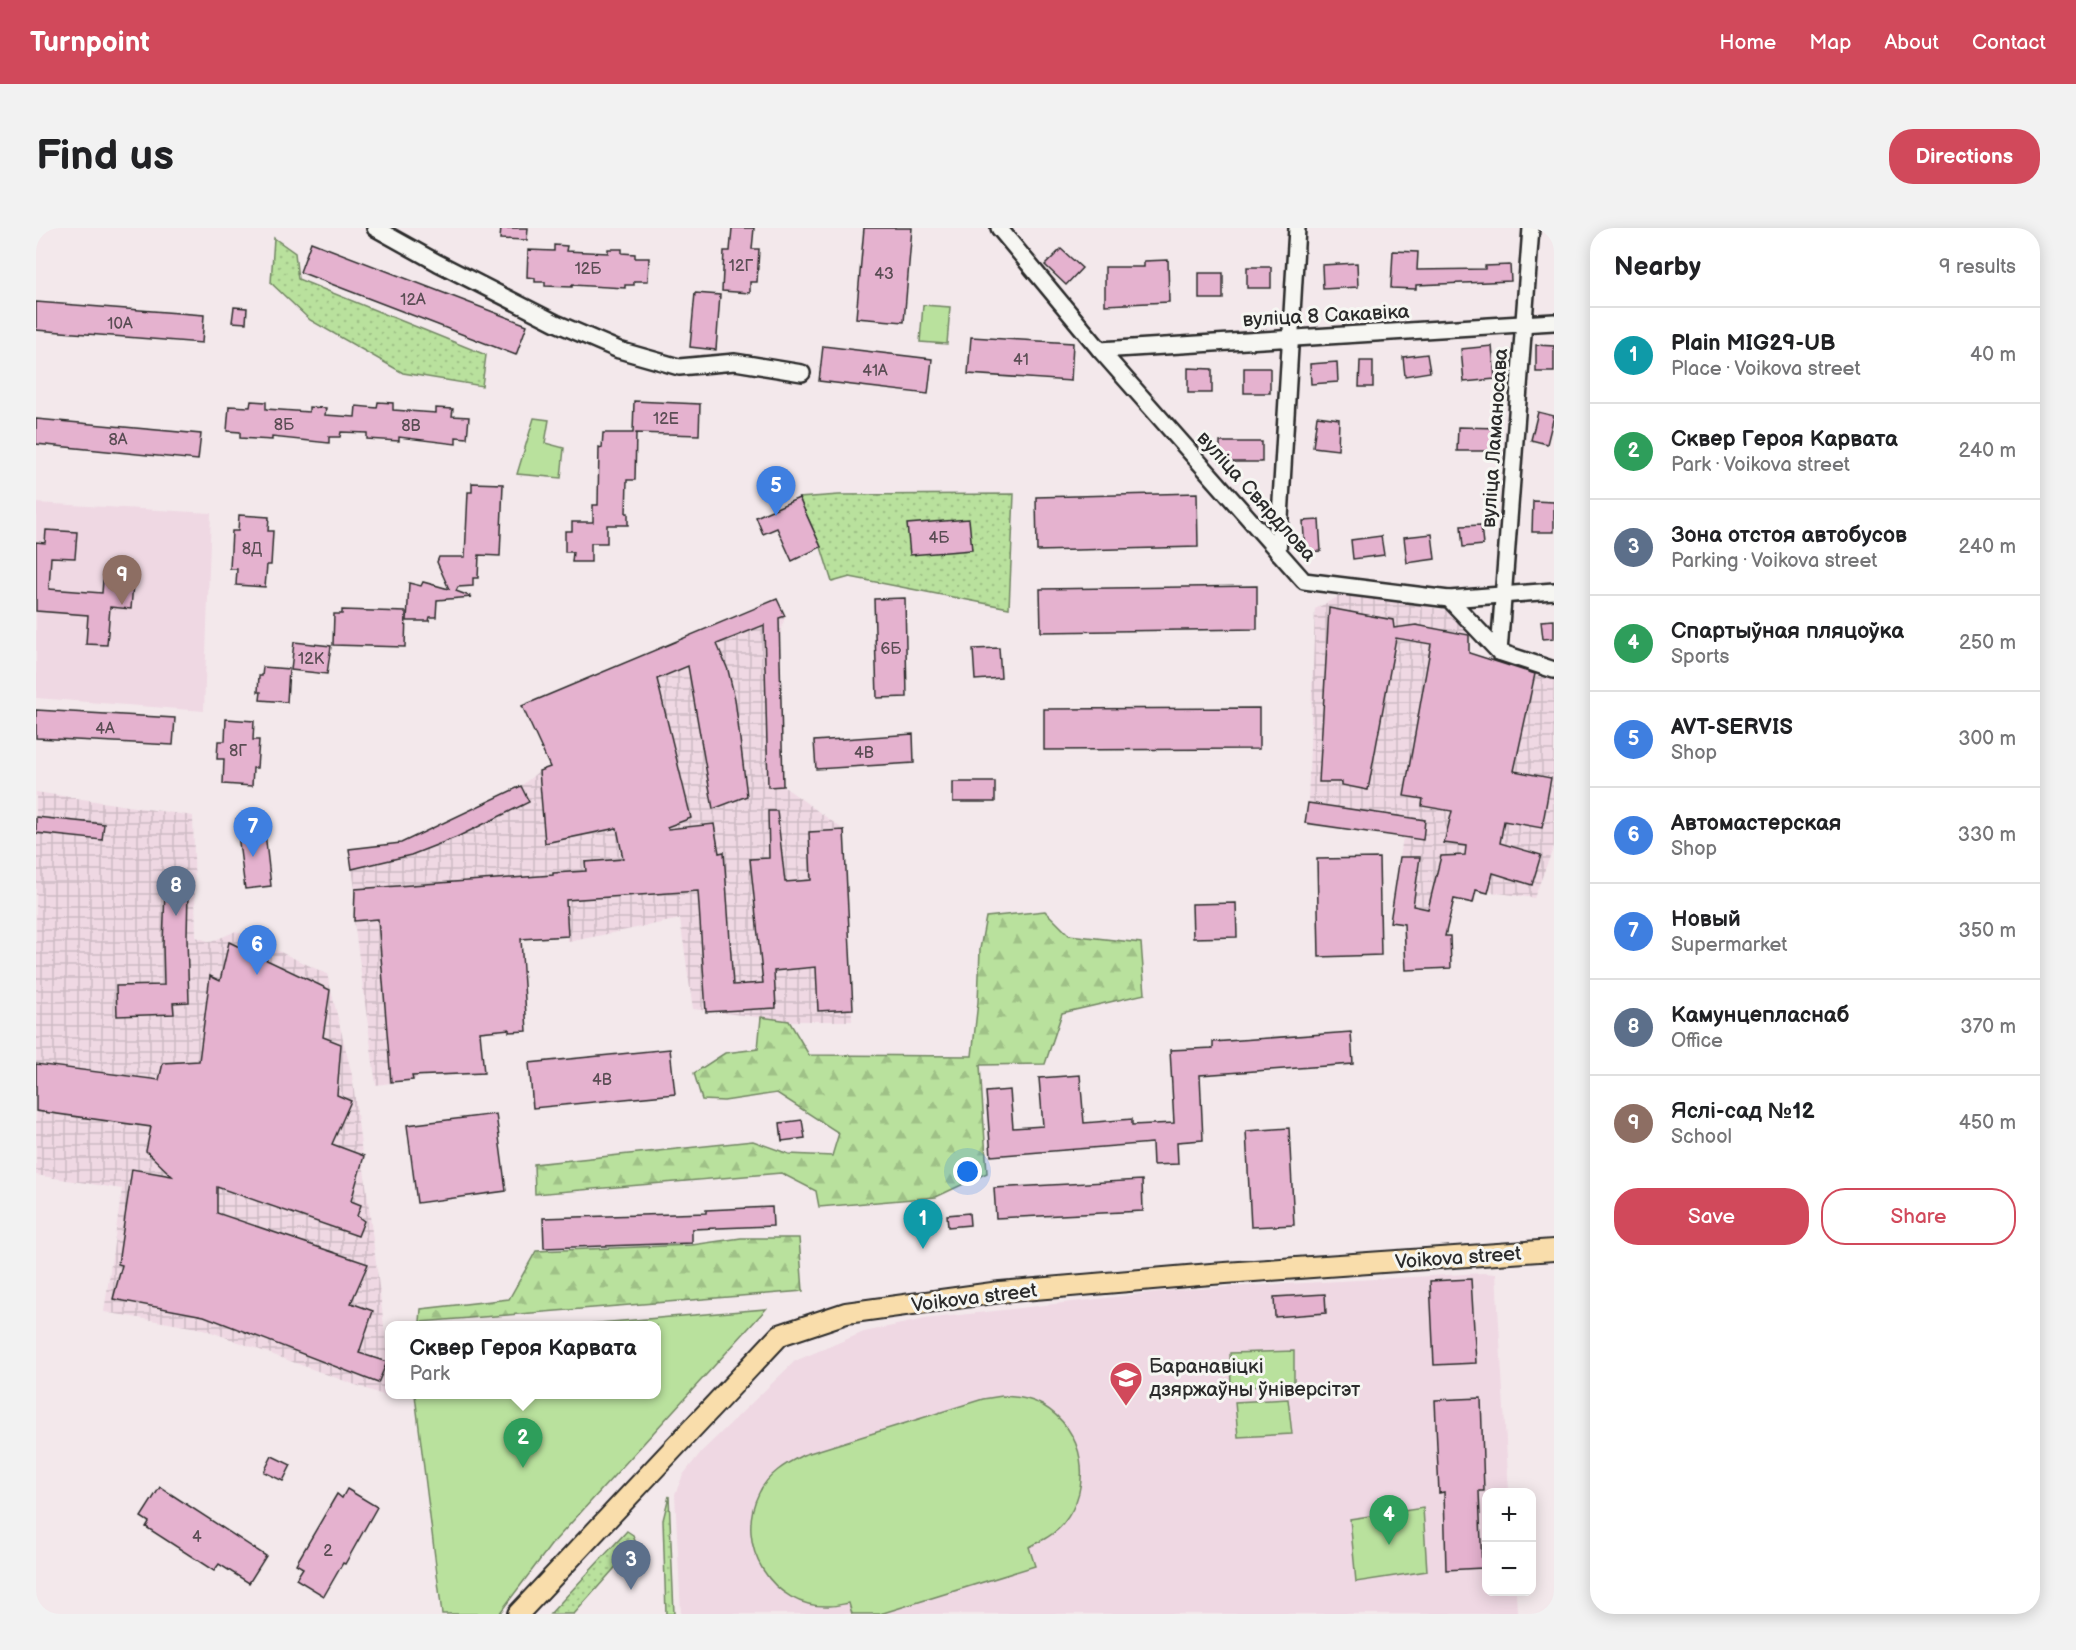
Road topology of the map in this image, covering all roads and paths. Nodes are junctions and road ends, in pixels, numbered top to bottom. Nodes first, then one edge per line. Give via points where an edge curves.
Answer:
1 (375, 228) edge
2 (999, 228) edge
3 (1297, 228) edge
4 (1532, 228) edge
5 (1554, 322) edge
6 (1524, 325) junction
7 (1291, 339) junction
8 (1100, 350) junction
9 (802, 373) dead end
10 (1278, 552) junction
11 (1554, 591) edge
12 (1503, 594) junction
13 (1449, 599) junction
14 (1499, 652) junction
15 (1554, 670) edge
16 (1554, 1250) edge
17 (518, 1614) edge

1 - 9 street via 556,323 619,350 679,367 735,362
2 - 8 street, вуліца Свярдлова
3 - 7 street
4 - 6 street, вуліца Ламаносава
5 - 6 street, вуліца 8 Сакавіка
6 - 7 street, вуліца 8 Сакавіка
6 - 12 street, вуліца Ламаносава
7 - 8 street, вуліца 8 Сакавіка
7 - 10 street
8 - 10 street, вуліца Свярдлова
10 - 13 street, вуліца Свярдлова via 1304,581
11 - 12 street, вуліца Свярдлова
12 - 13 street, вуліца Свярдлова
12 - 14 street, вуліца Ламаносава
13 - 14 street
14 - 15 street
16 - 17 main road, Voikova street via 1000,1293 846,1313 780,1335

